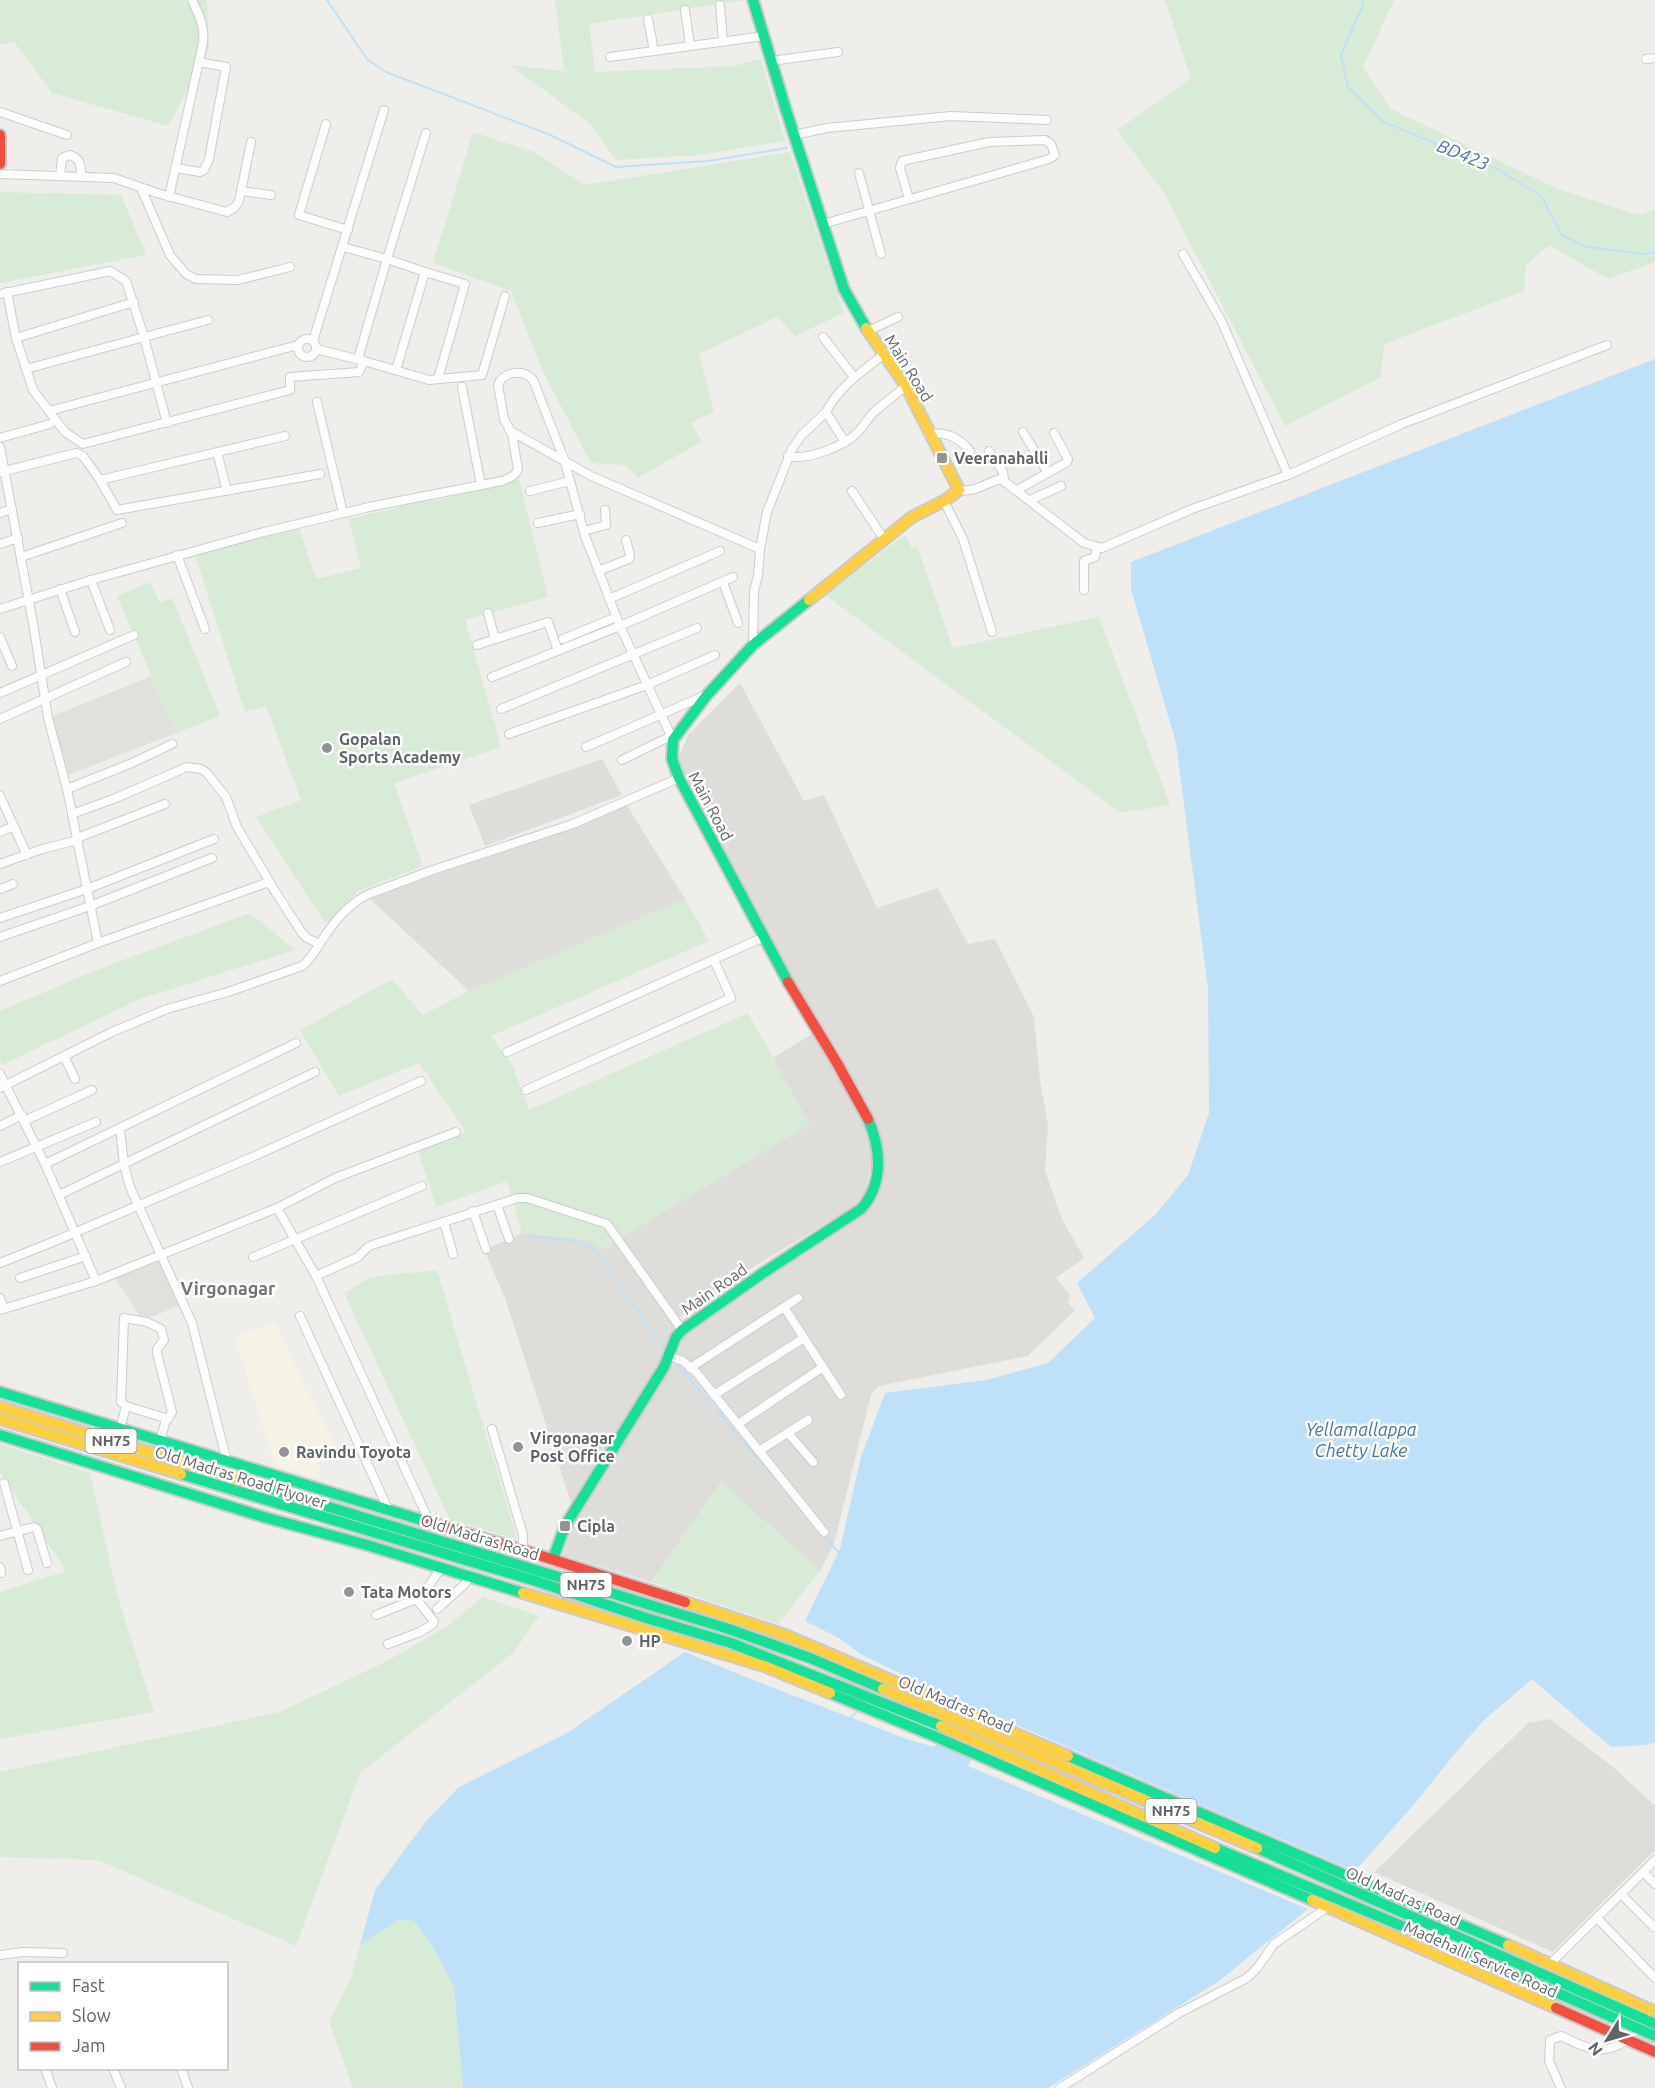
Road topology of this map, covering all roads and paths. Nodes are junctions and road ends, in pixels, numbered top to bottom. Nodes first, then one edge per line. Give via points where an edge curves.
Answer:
1 (192, 0) edge
2 (753, 0) edge
3 (720, 5) dead end
4 (685, 10) dead end
5 (648, 19) dead end
6 (764, 36) junction
7 (723, 42) junction
8 (690, 46) junction
9 (654, 51) junction
10 (838, 52) dead end
11 (610, 57) dead end
12 (1655, 58) edge
13 (1646, 59) dead end
14 (771, 61) junction
15 (199, 62) junction
16 (384, 110) dead end
17 (0, 112) edge
18 (1047, 120) dead end
19 (326, 124) dead end
20 (426, 133) dead end
21 (0, 135) edge
22 (67, 135) dead end
23 (794, 135) junction
24 (251, 142) dead end
25 (0, 164) edge
26 (175, 168) junction
27 (858, 173) dead end
28 (0, 174) edge
29 (60, 176) junction
30 (81, 176) junction
31 (141, 188) junction
32 (241, 191) junction
33 (271, 195) dead end
34 (169, 197) junction
35 (909, 199) junction
36 (869, 211) junction
37 (823, 224) junction
38 (348, 230) junction
39 (343, 247) junction
40 (882, 254) dead end
41 (1183, 254) dead end
42 (387, 259) junction
43 (290, 267) dead end
44 (425, 272) junction
45 (3, 293) edge
46 (505, 296) dead end
47 (134, 302) junction
48 (10, 306) junction
49 (0, 307) edge
50 (897, 317) dead end
51 (208, 320) dead end
52 (868, 331) junction
53 (144, 337) junction
54 (823, 337) dead end
55 (16, 338) junction
56 (298, 345) junction
57 (314, 345) junction
58 (1607, 345) dead end
59 (883, 355) junction
60 (361, 360) junction
61 (26, 369) junction
62 (396, 370) junction
63 (854, 377) junction
64 (438, 379) junction
65 (156, 382) junction
66 (906, 386) junction
67 (462, 387) dead end
68 (317, 402) dead end
69 (49, 411) junction
70 (826, 412) junction
71 (167, 423) junction
72 (50, 424) dead end
73 (509, 430) junction
74 (1023, 432) dead end
75 (1054, 433) dead end
76 (929, 434) junction
77 (285, 436) dead end
78 (0, 438) edge
79 (845, 442) junction
80 (0, 447) edge
81 (970, 451) dead end
82 (989, 451) dead end
83 (217, 452) junction
84 (788, 456) junction
85 (564, 459) junction
86 (2, 472) edge
87 (1048, 473) junction
88 (320, 474) dead end
89 (1288, 475) junction
90 (100, 480) junction
91 (1004, 480) junction
92 (570, 481) junction
93 (481, 485) junction
94 (1061, 486) dead end
95 (959, 490) junction
96 (1017, 490) junction
97 (227, 491) junction
98 (530, 491) dead end
99 (852, 491) dead end
100 (1030, 500) junction
101 (944, 501) junction
102 (12, 509) junction
103 (605, 510) dead end
104 (0, 513) edge
105 (343, 513) junction
106 (580, 514) junction
107 (122, 523) dead end
108 (538, 523) dead end
109 (584, 531) junction
110 (18, 538) junction
111 (884, 539) junction
112 (626, 540) dead end
113 (0, 544) edge
114 (1097, 548) junction
115 (760, 549) junction
116 (720, 552) dead end
117 (177, 555) junction
118 (21, 557) junction
119 (598, 571) junction
120 (734, 577) dead end
121 (91, 580) junction
122 (723, 582) junction
123 (60, 589) junction
124 (1083, 590) dead end
125 (28, 598) junction
126 (609, 599) junction
127 (0, 609) edge
128 (488, 613) dead end
129 (616, 617) junction
130 (738, 623) dead end
131 (620, 626) junction
132 (697, 628) dead end
133 (205, 629) dead end
134 (110, 630) dead end
135 (75, 632) dead end
136 (992, 632) dead end
137 (134, 635) dead end
138 (0, 637) edge
139 (495, 639) junction
140 (563, 639) dead end
141 (477, 645) dead end
142 (753, 645) junction
143 (558, 651) junction
144 (715, 655) dead end
145 (634, 656) junction
146 (126, 662) dead end
147 (12, 666) dead end
148 (42, 673) junction
149 (492, 677) dead end
150 (647, 685) junction
151 (0, 693) edge
152 (707, 695) junction
153 (45, 699) junction
154 (501, 709) dead end
155 (661, 715) junction
156 (0, 719) edge
157 (509, 734) dead end
158 (672, 738) junction
159 (172, 744) dead end
160 (586, 747) dead end
161 (622, 760) dead end
162 (679, 778) junction
163 (67, 789) junction
164 (0, 796) edge
165 (165, 804) dead end
166 (72, 814) junction
167 (15, 826) junction
168 (0, 832) edge
169 (77, 839) junction
170 (214, 839) dead end
171 (27, 855) junction
172 (212, 858) dead end
173 (0, 864) edge
174 (13, 884) dead end
175 (271, 886) junction
176 (0, 889) edge
177 (87, 889) junction
178 (90, 906) junction
179 (0, 918) edge
180 (0, 937) edge
181 (764, 937) junction
182 (98, 943) junction
183 (319, 944) junction
184 (714, 960) junction
185 (0, 981) edge
186 (296, 1043) dead end
187 (507, 1052) dead end
188 (64, 1056) junction
189 (315, 1072) dead end
190 (0, 1074) edge
191 (75, 1079) dead end
192 (421, 1081) dead end
193 (3, 1086) edge
194 (526, 1089) dead end
195 (92, 1090) dead end
196 (23, 1118) junction
197 (1, 1122) edge
198 (96, 1122) dead end
199 (120, 1129) junction
200 (456, 1132) dead end
201 (36, 1146) junction
202 (0, 1162) edge
203 (45, 1164) junction
204 (124, 1165) junction
205 (422, 1186) dead end
206 (59, 1195) junction
207 (137, 1205) junction
208 (497, 1205) junction
209 (277, 1208) junction
210 (473, 1211) junction
211 (444, 1222) junction
212 (76, 1232) junction
213 (294, 1238) junction
214 (509, 1239) dead end
215 (486, 1249) dead end
216 (453, 1254) dead end
217 (162, 1255) junction
218 (86, 1256) junction
219 (253, 1257) dead end
220 (0, 1263) edge
221 (316, 1276) junction
222 (20, 1278) dead end
223 (96, 1281) junction
224 (0, 1298) edge
225 (798, 1298) dead end
226 (784, 1307) junction
227 (2, 1310) edge
228 (300, 1316) dead end
229 (682, 1330) junction
230 (804, 1338) junction
231 (669, 1356) junction
232 (823, 1367) junction
233 (690, 1368) junction
234 (0, 1392) edge
235 (714, 1395) junction
236 (841, 1395) dead end
237 (126, 1406) junction
238 (0, 1407) edge
239 (0, 1419) edge
240 (166, 1419) junction
241 (808, 1420) dead end
242 (738, 1424) junction
243 (120, 1430) junction
244 (492, 1430) dead end
245 (788, 1432) junction
246 (0, 1435) edge
247 (160, 1442) junction
248 (759, 1451) junction
249 (227, 1462) junction
250 (813, 1462) dead end
251 (221, 1480) junction
252 (4, 1483) dead end
253 (389, 1511) junction
254 (430, 1523) junction
255 (16, 1532) junction
256 (370, 1532) junction
257 (824, 1532) dead end
258 (0, 1536) edge
259 (367, 1545) junction
260 (524, 1550) junction
261 (553, 1559) junction
262 (48, 1563) dead end
263 (441, 1568) junction
264 (28, 1570) dead end
265 (470, 1576) junction
266 (417, 1600) junction
267 (437, 1609) dead end
268 (376, 1615) dead end
269 (388, 1644) dead end
270 (941, 1720) junction
271 (986, 1740) junction
272 (1284, 1855) junction
273 (1655, 1860) edge
274 (1643, 1872) junction
275 (1655, 1884) edge
276 (1621, 1894) junction
277 (1328, 1907) junction
278 (1597, 1918) junction
279 (1655, 1928) edge
280 (63, 1953) dead end
281 (0, 1954) edge
282 (1550, 1964) junction
283 (1655, 1978) edge
284 (1655, 2012) edge
285 (1655, 2024) edge
286 (1655, 2036) edge
287 (1628, 2040) junction
288 (1655, 2052) edge
289 (46, 2070) edge
290 (114, 2070) edge
291 (182, 2070) edge
292 (52, 2088) edge
293 (121, 2088) edge
294 (188, 2088) edge
295 (1060, 2088) edge
296 (1561, 2088) edge

1 - 15 street via 204,31
2 - 6 main road, Main Road
3 - 7 street
4 - 8 street
5 - 9 street
6 - 7 street
6 - 14 main road, Main Road
7 - 8 street
8 - 9 street
9 - 11 street
10 - 14 street
12 - 13 street
14 - 23 main road, Main Road
15 - 26 street
15 - 26 street via 226,67 209,159 200,172
16 - 38 street
17 - 22 street
18 - 23 street via 951,117 827,128
19 - 38 street via 299,215
20 - 42 street
21 - 25 main road
23 - 37 main road, Main Road
24 - 32 street
26 - 34 street
27 - 36 street
28 - 29 street
29 - 30 street
29 - 30 street via 62,158 70,155 81,162
30 - 31 street via 114,178
31 - 34 street
31 - 43 street via 170,255 186,274 196,279 238,280
32 - 33 street
32 - 34 street via 235,207 226,212
35 - 35 street via 900,168 902,161 989,142 1045,140 1052,144 1055,155 1049,159
35 - 36 street
36 - 37 street
36 - 40 street
37 - 52 main road, Main Road via 844,289
38 - 39 street
39 - 42 street
39 - 57 street
41 - 89 street via 1221,320
42 - 44 street
42 - 60 street
44 - 62 street
44 - 64 street via 465,284
45 - 47 street via 110,271 126,281
45 - 48 street
46 - 64 street via 482,375
47 - 53 street
47 - 55 street
48 - 49 street
48 - 55 street
50 - 52 street
51 - 53 street
52 - 59 main road, Main Road
53 - 61 street
53 - 65 street
54 - 63 street
55 - 61 street
56 - 57 street via 304,339
56 - 57 street via 299,351 311,356
56 - 65 street
57 - 60 street
58 - 89 street via 1402,424
59 - 63 street
59 - 66 main road, Main Road
60 - 62 street
60 - 71 street via 359,372 290,377 290,390
61 - 69 street via 33,390
62 - 64 street
63 - 70 street
65 - 69 street
65 - 71 street
66 - 76 main road, Main Road
66 - 79 street
67 - 93 street
68 - 105 street
69 - 71 street via 70,437 83,444
70 - 79 street
70 - 84 street via 801,436
72 - 78 street
73 - 85 street
73 - 85 street via 498,385 502,377 522,374 532,380 537,390
73 - 93 street via 516,473 502,481
74 - 87 street
75 - 87 street via 1068,461
76 - 81 street via 955,436
76 - 95 main road, Main Road
77 - 83 street
79 - 84 street via 810,455
80 - 86 street
82 - 91 street
83 - 90 street
83 - 97 street
84 - 115 street via 767,512
85 - 92 street
85 - 115 street via 591,476
86 - 90 street via 76,453 83,456
86 - 102 street
87 - 96 street
88 - 97 street
89 - 114 street
90 - 97 street via 117,510
91 - 95 street
91 - 96 street
92 - 98 street
92 - 106 street
93 - 105 street
94 - 100 street
95 - 101 main road
96 - 100 street
99 - 111 street
100 - 114 street via 1084,543
101 - 111 main road
101 - 136 street via 963,539
102 - 104 street
102 - 110 street
103 - 109 street via 606,525
105 - 117 street
106 - 108 street
106 - 109 street
107 - 118 street
109 - 119 street
110 - 113 street
110 - 118 street
111 - 142 main road
112 - 119 street via 629,559
114 - 124 street via 1095,557 1084,561
115 - 142 street via 753,602
116 - 126 street
117 - 121 street
117 - 133 street
118 - 125 street
119 - 126 street
120 - 122 street
121 - 123 street
121 - 134 street
122 - 130 street
122 - 131 street
123 - 125 street
123 - 135 street
125 - 127 street
125 - 148 street
126 - 129 street
128 - 139 street
129 - 131 street
129 - 140 street
131 - 143 street
131 - 145 street
132 - 145 street
137 - 148 street
138 - 147 street
139 - 141 street
139 - 143 street via 548,622
142 - 152 main road
143 - 149 street
144 - 150 street
145 - 150 street
145 - 154 street
146 - 153 street
148 - 151 street
148 - 153 street
150 - 155 street
150 - 157 street
152 - 155 street
152 - 158 main road
153 - 156 street
153 - 163 street
155 - 158 street
155 - 160 street
158 - 161 street
158 - 162 main road, Main Road via 672,759
159 - 163 street
162 - 181 main road, Main Road
162 - 183 street via 573,824 361,898 335,922
163 - 166 street
164 - 167 street
165 - 169 street
166 - 169 street
166 - 175 street via 187,767 204,770 230,803 237,827
167 - 168 street
167 - 171 street
169 - 171 street
169 - 177 street
170 - 177 street
171 - 173 street
172 - 178 street
174 - 176 street
175 - 182 street via 269,882
175 - 183 street via 302,933
177 - 178 street
177 - 179 street
178 - 180 street
178 - 182 street
181 - 184 street
181 - 229 main road, Main Road via 868,1119 878,1158 873,1192 861,1209
182 - 185 street
183 - 188 street via 302,966 167,1010
184 - 187 street
184 - 194 street via 731,999
186 - 199 street
188 - 191 street
188 - 193 street
189 - 204 street
190 - 193 street
192 - 207 street
193 - 196 street
195 - 196 street
196 - 197 street
196 - 201 street
198 - 201 street
199 - 203 street
199 - 204 street
200 - 209 street via 335,1178
201 - 202 street
201 - 203 street
203 - 206 street
204 - 206 street
204 - 207 street
205 - 213 street
206 - 212 street
207 - 212 street
207 - 217 street
208 - 210 street
208 - 214 street
208 - 229 street via 518,1197 527,1198 607,1224
209 - 213 street
209 - 217 street
210 - 211 street
210 - 215 street
211 - 216 street
211 - 221 street via 369,1246 358,1257
212 - 218 street
212 - 220 street
213 - 219 street
213 - 221 street
217 - 223 street
217 - 249 street via 192,1323
218 - 222 street
218 - 223 street
221 - 254 street
223 - 227 street
224 - 227 street
225 - 226 street
226 - 230 street
226 - 233 street
228 - 253 street
229 - 231 main road, Main Road
230 - 232 street
230 - 235 street
231 - 233 street
231 - 261 main road, Main Road via 565,1526
232 - 236 street
232 - 242 street
233 - 235 street
234 - 243 main road
235 - 242 street
237 - 240 street
237 - 240 street via 120,1399 123,1318 161,1329 164,1340 157,1353 172,1412
237 - 243 street
238 - 251 main road, Old Madras Road Flyover / NH75
239 - 251 main road, Old Madras Road Flyover / NH75
240 - 247 street
241 - 245 street
242 - 248 street
243 - 247 main road
244 - 260 street via 524,1535
245 - 248 street
245 - 250 street
246 - 259 main road, Madehalli Service Road
247 - 249 main road
248 - 257 street
249 - 253 main road
251 - 256 main road, Old Madras Road Flyover / NH75
251 - 270 main road, Old Madras Road / NH75 via 729,1629 810,1658
252 - 255 street
253 - 254 main road
254 - 260 main road
255 - 258 street
255 - 262 street via 37,1529
255 - 264 street
256 - 259 main road
256 - 270 main road, Old Madras Road / NH75 via 731,1643
259 - 263 main road, Madehalli Service Road
260 - 261 main road
261 - 272 main road via 784,1635
263 - 265 main road, Madehalli Service Road
263 - 266 street
265 - 267 street
265 - 277 main road, Madehalli Service Road via 764,1666
266 - 268 street
266 - 269 street via 433,1624
270 - 271 main road, Old Madras Road / NH75
271 - 272 main road, Old Madras Road / NH75
271 - 286 main road, Old Madras Road / NH75 via 1237,1858
272 - 282 main road
272 - 285 main road, Old Madras Road / NH75 via 1352,1890
273 - 274 street
274 - 275 street
274 - 276 street
276 - 278 street
276 - 279 street
277 - 287 main road, Madehalli Service Road
277 - 295 street via 1274,1944 1247,1978 1185,2010
278 - 282 street
278 - 283 street
280 - 281 street
282 - 284 main road
287 - 288 main road, Madehalli Service Road
287 - 296 street via 1601,2051 1561,2036 1550,2040 1549,2061
289 - 292 street
290 - 293 street
291 - 294 street

